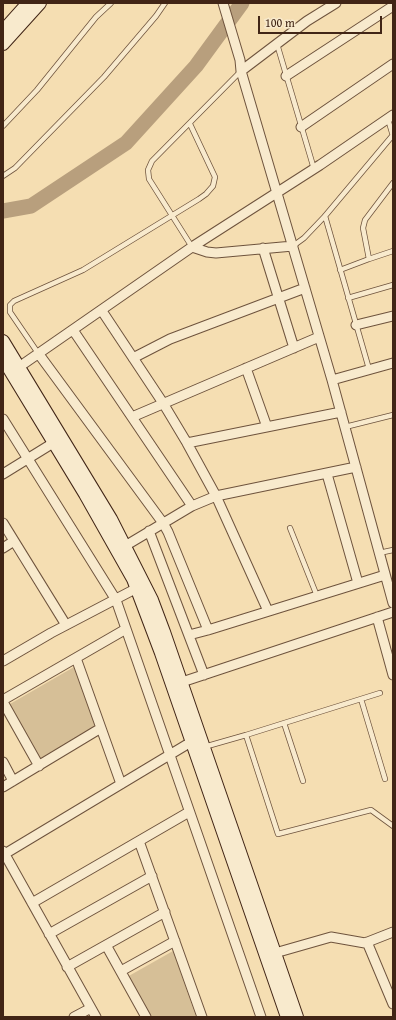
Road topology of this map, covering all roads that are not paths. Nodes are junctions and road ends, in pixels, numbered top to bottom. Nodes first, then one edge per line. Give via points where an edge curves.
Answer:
1 (28, 3) edge
2 (40, 3) edge
3 (111, 3) edge
4 (166, 3) edge
5 (223, 3) edge
6 (336, 3) edge
7 (390, 8) edge
8 (3, 30) edge
9 (3, 44) edge
10 (277, 44) junction
11 (393, 64) edge
12 (242, 70) junction
13 (286, 76) junction
14 (390, 117) edge
15 (190, 124) junction
16 (3, 126) edge
17 (301, 127) junction
18 (393, 136) edge
19 (314, 169) junction
20 (3, 176) edge
21 (393, 183) edge
22 (278, 192) junction
23 (172, 216) junction
24 (325, 216) junction
25 (293, 246) junction
26 (192, 247) junction
27 (263, 248) junction
28 (393, 251) edge
29 (369, 259) junction
30 (340, 270) junction
31 (393, 285) edge
32 (305, 288) junction
33 (278, 298) junction
34 (348, 298) junction
35 (102, 311) junction
36 (393, 316) edge
37 (356, 325) junction
38 (73, 330) junction
39 (319, 337) junction
40 (3, 341) edge
41 (294, 348) junction
42 (38, 353) junction
43 (133, 358) junction
44 (3, 359) edge
45 (393, 363) edge
46 (19, 367) junction
47 (246, 368) junction
48 (369, 369) junction
49 (332, 380) junction
50 (163, 403) junction
51 (341, 412) junction
52 (393, 414) edge
53 (132, 417) junction
54 (3, 419) edge
55 (267, 427) junction
56 (345, 427) junction
57 (57, 440) junction
58 (187, 443) junction
59 (27, 458) junction
60 (356, 467) junction
61 (3, 474) edge
62 (327, 474) junction
63 (216, 496) junction
64 (192, 506) junction
65 (3, 523) edge
66 (163, 523) junction
67 (290, 528) dead end
68 (149, 531) junction
69 (14, 541) junction
70 (125, 546) junction
71 (3, 548) edge
72 (393, 550) edge
73 (379, 553) junction
74 (180, 561) junction
75 (164, 568) junction
76 (385, 575) junction
77 (358, 583) junction
78 (137, 588) junction
79 (317, 596) junction
80 (116, 600) junction
81 (393, 603) edge
82 (268, 611) junction
83 (393, 612) edge
84 (377, 617) junction
85 (66, 625) junction
86 (126, 629) junction
87 (208, 630) junction
88 (189, 635) junction
89 (76, 658) junction
90 (3, 661) edge
91 (204, 674) junction
92 (393, 674) edge
93 (182, 682) junction
94 (380, 693) dead end
95 (361, 699) junction
96 (3, 701) edge
97 (284, 723) junction
98 (101, 728) junction
99 (246, 735) junction
100 (198, 744) junction
101 (169, 755) junction
102 (3, 762) edge
103 (39, 766) junction
104 (385, 779) dead end
105 (303, 780) dead end
106 (13, 781) junction
107 (121, 784) junction
108 (3, 787) edge
109 (189, 812) junction
110 (393, 826) edge
111 (139, 841) junction
112 (4, 854) edge
113 (152, 876) junction
114 (32, 903) junction
115 (165, 912) junction
116 (393, 932) edge
117 (49, 934) junction
118 (175, 941) junction
119 (367, 942) junction
120 (106, 945) junction
121 (275, 953) junction
122 (68, 966) junction
123 (121, 971) junction
124 (393, 1004) edge
125 (91, 1008) junction
126 (74, 1017) edge
127 (96, 1017) edge
128 (146, 1017) edge
129 (202, 1017) edge
130 (261, 1017) edge
131 (287, 1017) edge
132 (297, 1017) edge

1 - 8 street
2 - 9 street
3 - 16 lane via 96,17 37,90
4 - 20 lane via 104,77 15,168
5 - 12 street
6 - 10 street
7 - 13 street
10 - 12 street
10 - 13 lane
11 - 17 street
12 - 15 lane
12 - 22 street
13 - 17 lane
14 - 18 lane
14 - 19 street
15 - 23 lane via 152,161 148,170 149,179
15 - 23 lane via 215,176 213,186 206,194
17 - 19 lane
18 - 24 lane
19 - 22 street
21 - 29 lane via 365,220 363,228
22 - 25 street
22 - 26 street
23 - 26 lane
23 - 42 lane via 83,270 10,305 10,312
24 - 25 lane
24 - 30 lane
25 - 27 street
25 - 32 street
26 - 27 street via 207,252
26 - 35 street
27 - 33 street
28 - 29 lane
29 - 30 lane
30 - 34 lane
31 - 34 lane
32 - 33 street
32 - 39 street
33 - 41 street
33 - 43 street via 170,339
34 - 37 lane
35 - 38 street
35 - 43 street
36 - 37 street
37 - 48 lane
38 - 42 street
38 - 53 street
39 - 41 street
39 - 49 street
40 - 46 street
41 - 47 street
42 - 46 street
42 - 66 street
43 - 50 street
44 - 57 street
45 - 48 street
46 - 57 street
47 - 50 street
47 - 55 street
48 - 49 street
49 - 51 street
50 - 53 street
50 - 58 street
51 - 55 street
51 - 56 street
52 - 56 lane
53 - 64 street
54 - 59 street
55 - 58 street
56 - 60 street
57 - 59 street
57 - 70 street via 111,519
57 - 78 street
58 - 63 street
59 - 61 street
59 - 80 street
60 - 62 street
60 - 73 street
62 - 63 street
62 - 77 street
63 - 64 street
63 - 82 street
64 - 66 street
65 - 69 street
66 - 68 street
66 - 74 street
67 - 79 lane
68 - 70 street
68 - 75 street
69 - 71 street
69 - 85 street
70 - 93 street via 152,600
72 - 73 lane
73 - 76 street
74 - 75 street
74 - 87 street
75 - 88 street
76 - 77 street
76 - 81 street
77 - 79 street
78 - 80 street
78 - 100 street
79 - 82 street
80 - 85 street
80 - 86 street
82 - 87 street
83 - 84 street
84 - 91 street
84 - 92 street
85 - 90 street
86 - 89 street
86 - 101 street
87 - 88 street
88 - 91 street
89 - 96 street
89 - 98 street
91 - 93 street
93 - 100 street
94 - 95 lane
95 - 97 lane
95 - 104 lane
96 - 103 street
97 - 99 lane
97 - 105 lane
98 - 103 street
98 - 107 street
99 - 100 lane
99 - 110 lane via 278,834 371,810
100 - 101 street
100 - 121 street
100 - 131 street
101 - 107 street
101 - 109 street
102 - 106 street
103 - 106 street
106 - 108 street
107 - 112 street
109 - 111 street
109 - 130 street
111 - 113 street
111 - 114 street
112 - 114 street
113 - 115 street
113 - 117 street
114 - 117 street
115 - 118 street
115 - 120 street
116 - 119 street
117 - 122 street
118 - 123 street
118 - 129 street
119 - 121 street via 331,936
119 - 124 street
120 - 122 street
120 - 123 street
121 - 132 street
122 - 125 street
123 - 128 street
125 - 126 street
125 - 127 street

